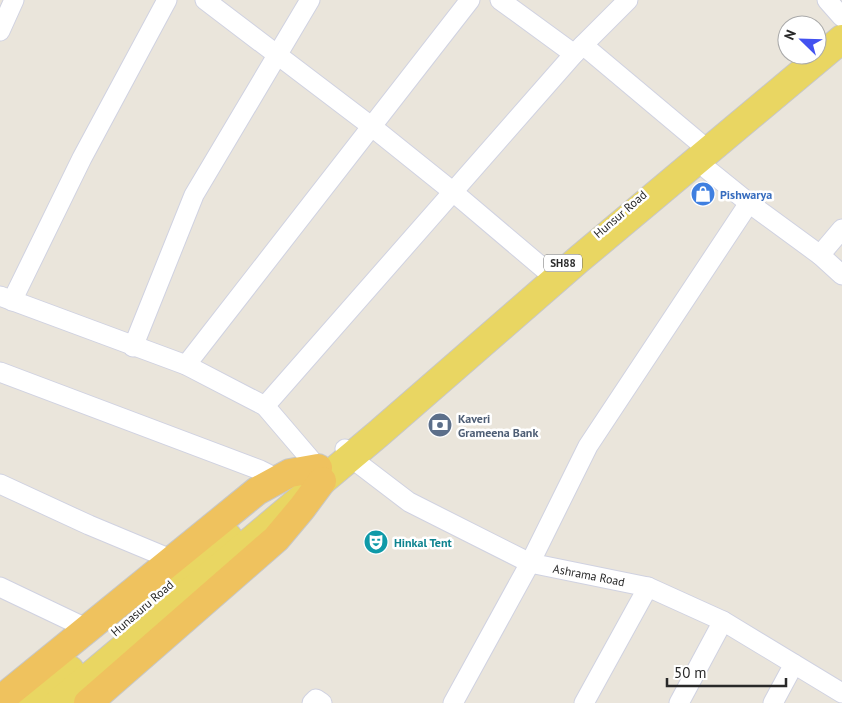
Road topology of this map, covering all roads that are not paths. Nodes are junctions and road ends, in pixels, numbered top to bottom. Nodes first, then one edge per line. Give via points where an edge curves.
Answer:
1 (14, 0) edge
2 (167, 0) edge
3 (204, 0) edge
4 (310, 0) edge
5 (470, 0) edge
6 (500, 0) edge
7 (628, 0) edge
8 (827, 0) edge
9 (842, 18) edge
10 (842, 24) edge
11 (0, 31) edge
12 (827, 37) edge
13 (842, 39) edge
14 (579, 49) junction
15 (278, 55) junction
16 (794, 65) edge
17 (371, 126) junction
18 (699, 152) junction
19 (452, 191) junction
20 (749, 203) junction
21 (842, 229) edge
22 (820, 255) junction
23 (550, 274) junction
24 (842, 275) edge
25 (6, 298) edge
26 (133, 347) junction
27 (186, 365) junction
28 (0, 372) edge
29 (265, 406) junction
30 (347, 452) junction
31 (320, 474) junction
32 (284, 476) junction
33 (0, 484) edge
34 (261, 522) junction
35 (173, 560) junction
36 (530, 563) junction
37 (648, 586) junction
38 (0, 587) edge
39 (723, 621) junction
40 (88, 629) junction
41 (794, 664) junction
42 (842, 693) edge
43 (0, 700) edge
44 (31, 703) edge
45 (58, 703) edge
46 (88, 703) edge
47 (312, 703) edge
48 (322, 703) edge
49 (453, 703) edge
50 (584, 703) edge
51 (679, 703) edge
52 (773, 703) edge

1 - 11 street
2 - 25 street
3 - 15 street
4 - 15 street
5 - 17 street
6 - 14 street
7 - 14 street
8 - 9 street
10 - 12 main road
13 - 18 main road
14 - 18 street
14 - 19 street
15 - 17 street
15 - 26 street via 194,195
16 - 18 main road, Hunsur Road / SH88
17 - 19 street
17 - 27 street
18 - 20 street
18 - 23 main road, Hunsur Road / SH88
18 - 30 main road via 564,272
19 - 23 street
19 - 29 street
20 - 22 street
20 - 36 street via 588,446
21 - 22 street
22 - 24 street
23 - 30 main road, Hunsur Road / SH88
25 - 26 street
26 - 27 street
27 - 29 street
28 - 32 street via 260,470
29 - 31 street
30 - 31 main road
30 - 36 street, Ashrama Road via 409,502
31 - 32 highway
31 - 34 main road
31 - 46 highway via 302,508 276,539
32 - 35 highway via 257,491
33 - 35 street
34 - 44 main road, Hunasuru Road via 197,561
34 - 45 main road, Hunasuru Road
35 - 40 highway
36 - 37 street, Ashrama Road
36 - 49 street
37 - 39 street, Ashrama Road
37 - 50 street
38 - 40 street
39 - 41 street, Ashrama Road
39 - 51 street
40 - 43 highway
41 - 42 street, Ashrama Road
41 - 52 street
47 - 48 street via 316,699

